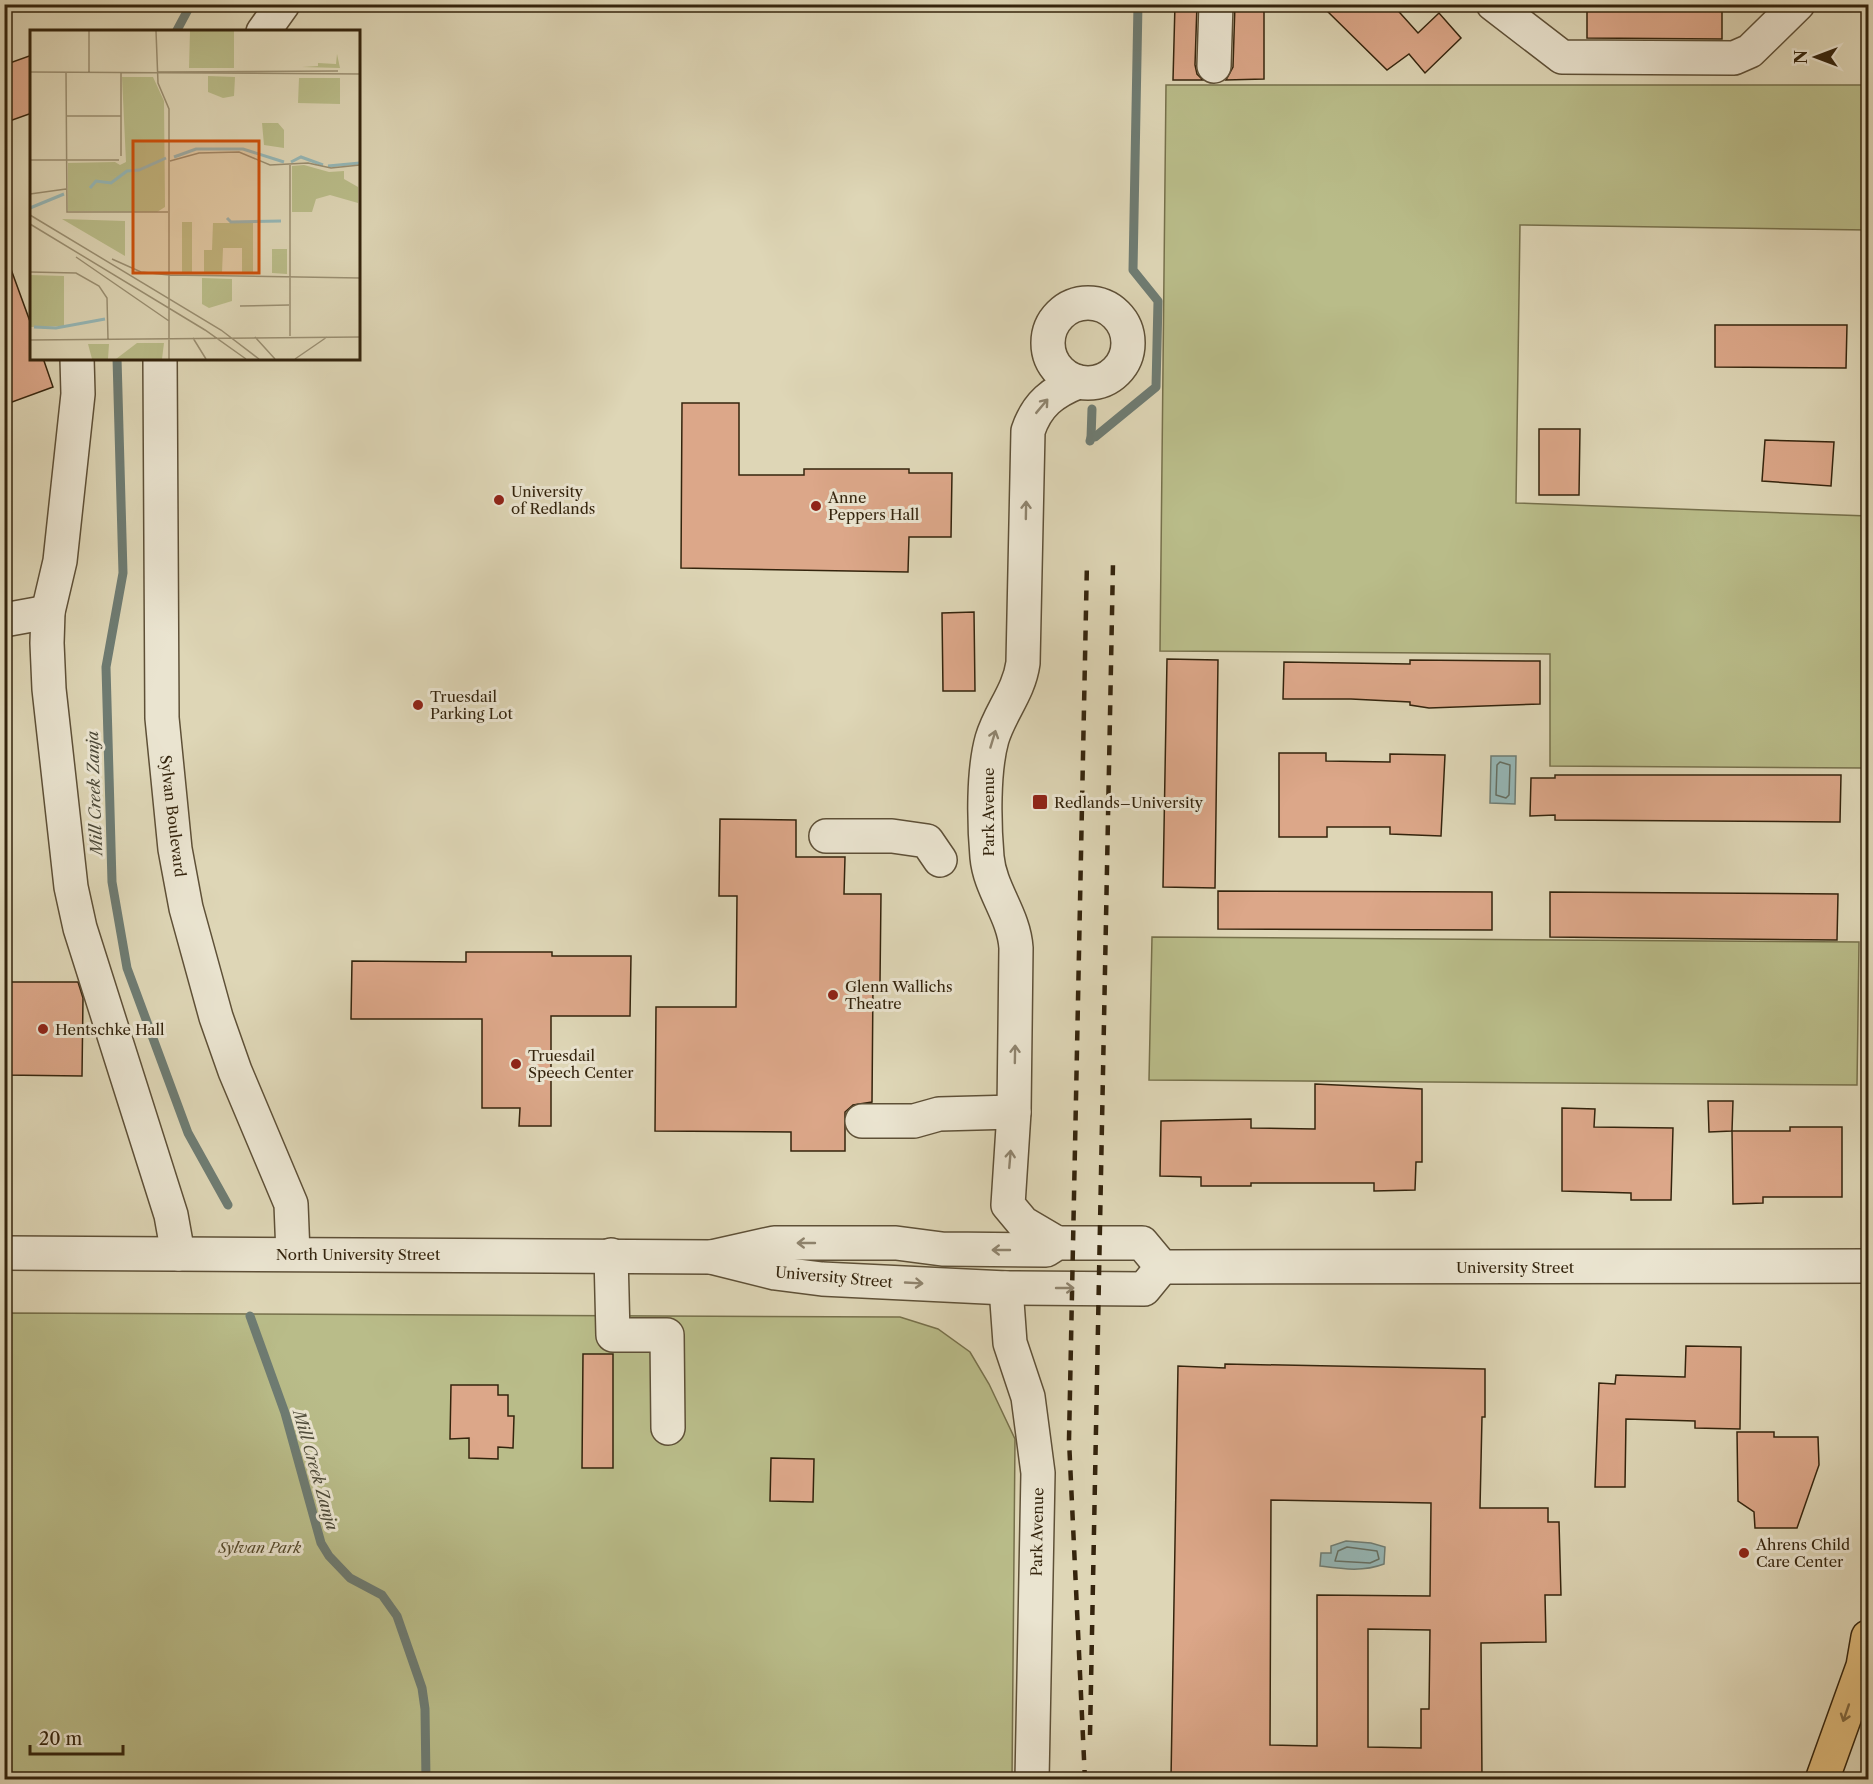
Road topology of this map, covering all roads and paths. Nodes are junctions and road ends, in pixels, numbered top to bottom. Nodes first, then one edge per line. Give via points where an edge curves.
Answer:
1 (283, 4) edge
2 (1216, 4) edge
3 (1493, 4) edge
4 (1798, 4) edge
5 (264, 30) edge
6 (1214, 66) dead end
7 (77, 360) edge
8 (160, 360) edge
9 (1078, 382) dead end
10 (48, 612) junction
11 (4, 620) edge
12 (826, 836) dead end
13 (940, 860) dead end
14 (1014, 1112) junction
15 (862, 1121) dead end
16 (1058, 1243) junction
17 (4, 1252) edge
18 (178, 1254) junction
19 (293, 1254) junction
20 (610, 1255) junction
21 (711, 1257) junction
22 (1869, 1266) edge
23 (1162, 1267) junction
24 (1006, 1288) junction
25 (668, 1428) dead end
26 (1869, 1636) edge
27 (1032, 1779) edge
28 (1822, 1779) edge

1 - 5 street
2 - 6 street
3 - 4 street via 1562,57 1722,58 1750,51
7 - 10 street via 78,394 62,549
8 - 19 street, Sylvan Boulevard via 162,718 175,849 186,908 216,1017 291,1204
14 -> 9 street, Park Avenue via 1016,940 988,867 988,761 992,739 1018,684 1023,663 1028,431 1037,410 1053,393
10 - 11 street
10 - 18 street via 49,688 71,887 80,928 171,1215
12 - 13 street via 892,836 927,842
14 - 15 street via 939,1114 914,1121
16 -> 14 street, Park Avenue via 1023,1223 1008,1205
16 -> 21 street, University Street via 1046,1250 942,1249 896,1243 774,1243
16 - 23 street, University Street via 1142,1243
17 - 18 street, North University Street
18 - 19 street, North University Street
19 - 20 street, North University Street
20 - 21 street, North University Street
20 - 25 street via 613,1335 667,1335
21 -> 24 street, University Street via 775,1273 822,1279
22 - 23 street, University Street
24 -> 23 street, University Street via 1144,1289
24 - 27 street, Park Avenue via 1010,1344 1028,1397 1038,1473
26 -> 28 highway via 1863,1666

